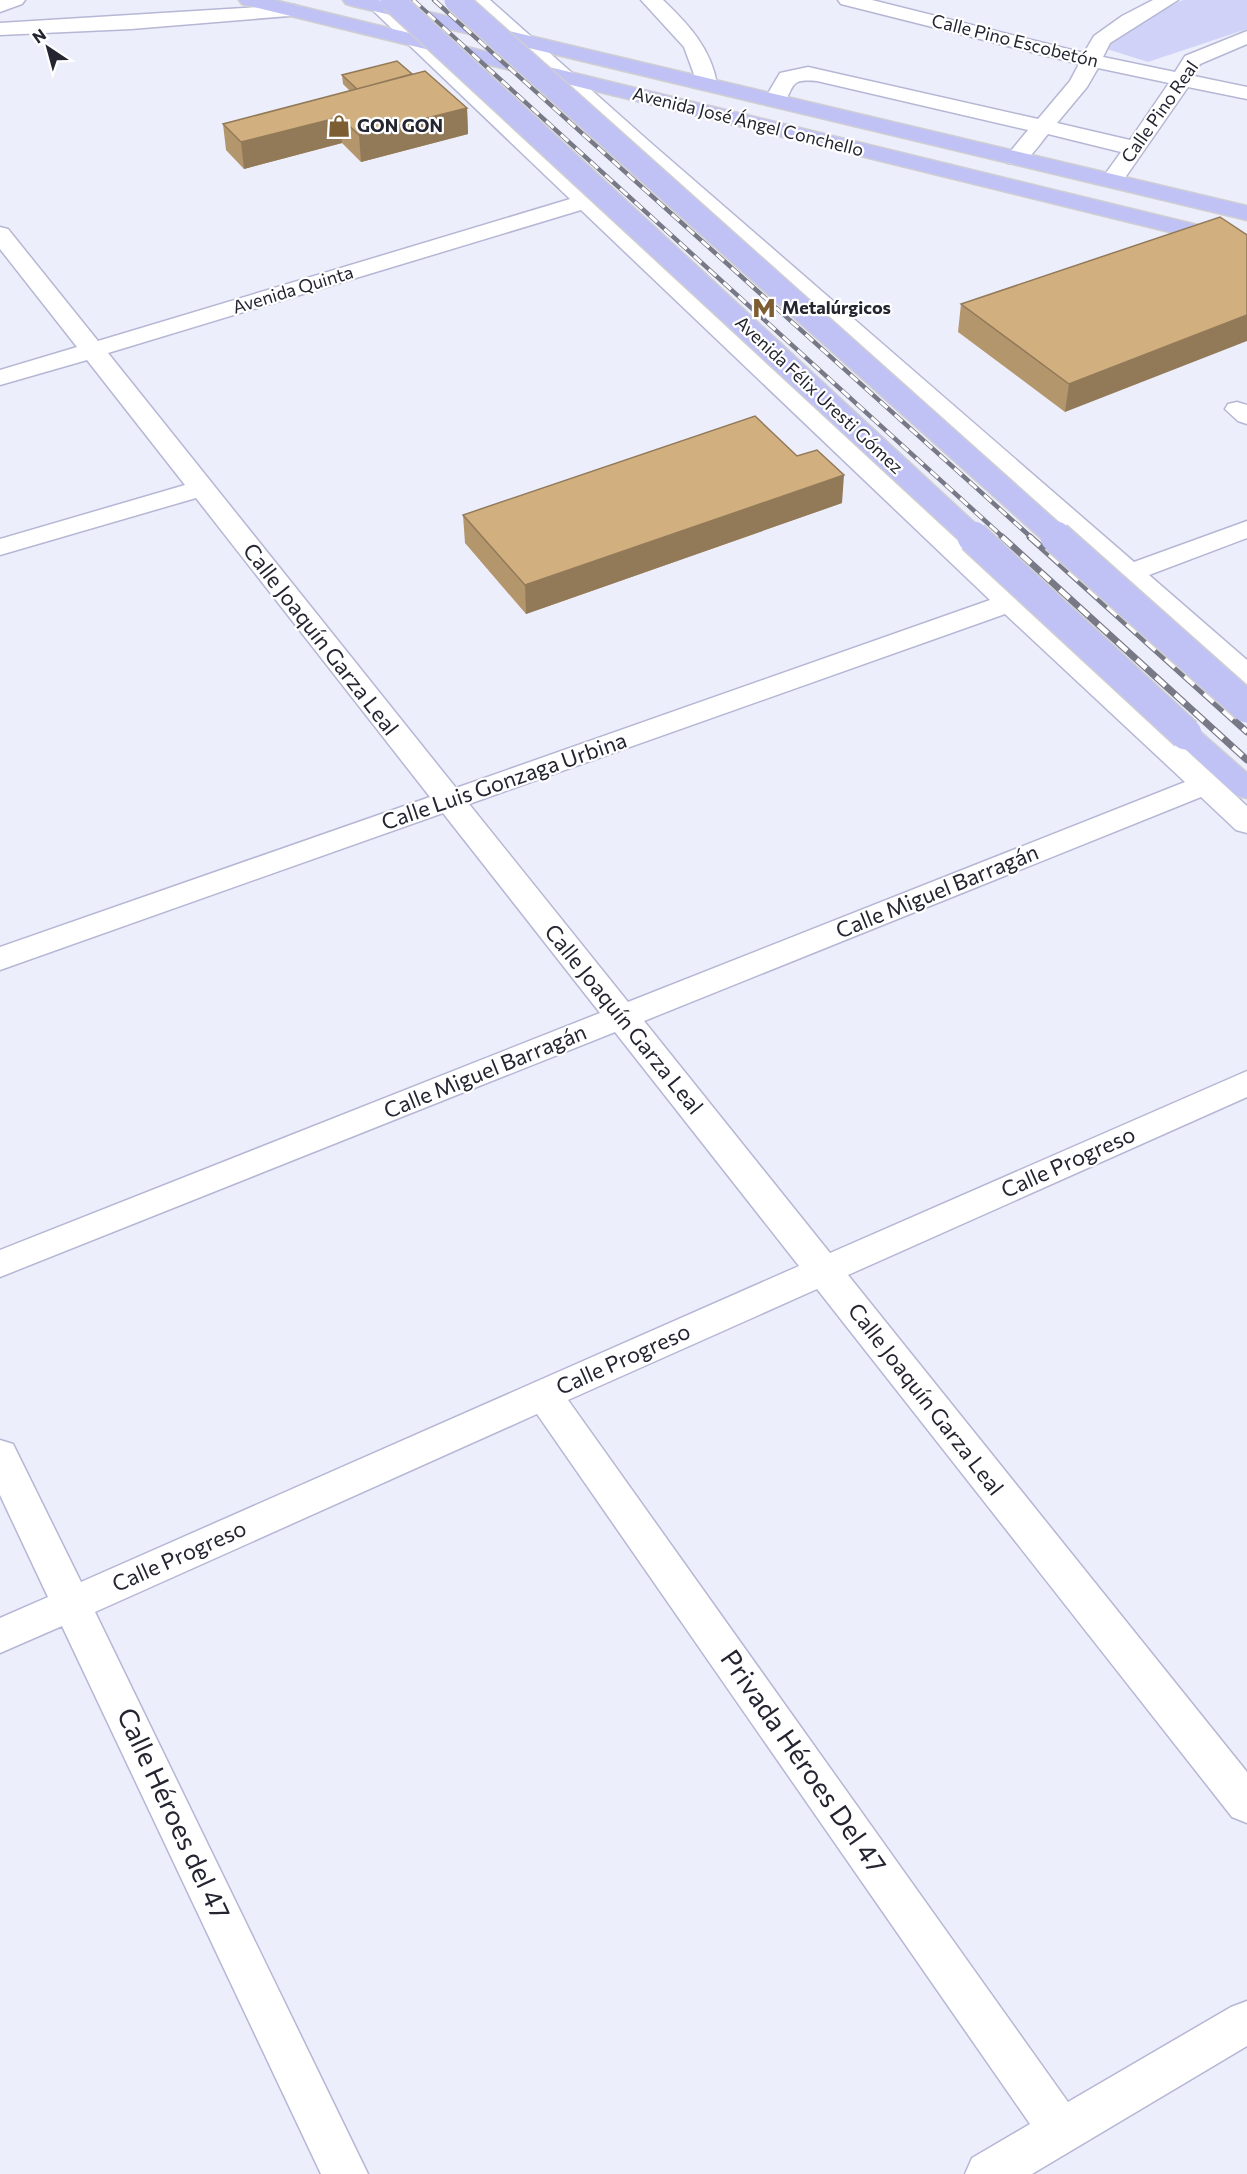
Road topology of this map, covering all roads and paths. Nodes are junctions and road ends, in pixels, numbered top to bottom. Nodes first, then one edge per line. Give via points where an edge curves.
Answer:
1 (15, 0) edge
2 (249, 0) edge
3 (353, 0) edge
4 (456, 0) edge
5 (478, 0) edge
6 (651, 0) edge
7 (1168, 0) edge
8 (853, 1) edge
9 (381, 2) edge
10 (0, 6) edge
11 (294, 11) junction
12 (0, 29) edge
13 (1247, 37) edge
14 (522, 40) junction
15 (419, 43) junction
16 (1093, 61) junction
17 (564, 77) junction
18 (1182, 81) junction
19 (706, 84) junction
20 (1247, 93) edge
21 (775, 100) junction
22 (1042, 128) junction
23 (1134, 148) junction
24 (1016, 158) junction
25 (1112, 180) junction
26 (585, 202) junction
27 (1247, 213) edge
28 (0, 234) edge
29 (1247, 244) edge
30 (94, 351) junction
31 (0, 378) edge
32 (203, 488) junction
33 (1247, 530) edge
34 (0, 547) edge
35 (1129, 573) junction
36 (1009, 603) junction
37 (1247, 675) edge
38 (1247, 707) edge
39 (1205, 785) junction
40 (1247, 789) edge
41 (448, 801) junction
42 (1247, 824) edge
43 (0, 959) edge
44 (622, 1016) junction
45 (1247, 1083) edge
46 (0, 1264) edge
47 (824, 1270) junction
48 (543, 1394) junction
49 (0, 1455) edge
50 (73, 1604) junction
51 (0, 1636) edge
52 (1247, 1804) edge
53 (1247, 2022) edge
54 (1062, 2131) junction
55 (345, 2174) edge
56 (988, 2174) edge

1 - 10 street
2 - 11 main road, Avenida José Ángel Conchello
3 - 9 main road, Avenida José Ángel Conchello
4 - 38 main road, bridge
5 - 14 street
6 - 19 street via 697,50
7 - 16 street via 1101,40
8 - 16 street, Calle Pino Escobetón
9 - 14 main road, Avenida José Ángel Conchello
9 - 15 street
9 - 40 main road, Avenida Félix Uresti Gómez, bridge
11 - 12 street
11 - 15 main road, Avenida José Ángel Conchello
13 - 18 street, Calle Pino Real via 1192,60
14 - 17 street
14 - 19 main road, Avenida José Ángel Conchello
15 - 17 main road, Avenida José Ángel Conchello
15 - 26 street
16 - 18 street, Calle Pino Escobetón
16 - 22 street
17 - 29 main road, Avenida José Ángel Conchello
17 - 35 street
18 - 20 street, Calle Pino Escobetón
18 - 23 street, Calle Pino Real
19 - 21 main road, Avenida José Ángel Conchello
21 - 22 street via 783,79 794,74 816,74
21 - 24 main road, Avenida José Ángel Conchello
22 - 23 street
22 - 24 street
23 - 25 street, Calle Pino Real
24 - 25 main road, Avenida José Ángel Conchello
25 - 27 main road, Avenida José Ángel Conchello
26 - 30 street, Avenida Quinta
26 - 36 street
28 - 30 street, Calle Joaquín Garza Leal
30 - 31 street, Avenida Quinta
30 - 32 street, Calle Joaquín Garza Leal
32 - 34 street
32 - 41 street, Calle Joaquín Garza Leal
33 - 35 street
35 - 37 street
36 - 39 street
36 - 41 street, Calle Luis Gonzaga Urbina
39 - 42 street
39 - 44 street, Calle Miguel Barragán
41 - 43 street, Calle Luis Gonzaga Urbina
41 - 44 street, Calle Joaquín Garza Leal
44 - 46 street, Calle Miguel Barragán
44 - 47 street, Calle Joaquín Garza Leal
45 - 47 street, Calle Progreso
47 - 48 street, Calle Progreso
47 - 52 street, Calle Joaquín Garza Leal
48 - 50 street, Calle Progreso
48 - 54 street, Privada Héroes Del 47
49 - 50 street, Calle Héroes del 47
50 - 51 street, Calle Progreso
50 - 55 street, Calle Héroes del 47
53 - 54 street
54 - 56 street

